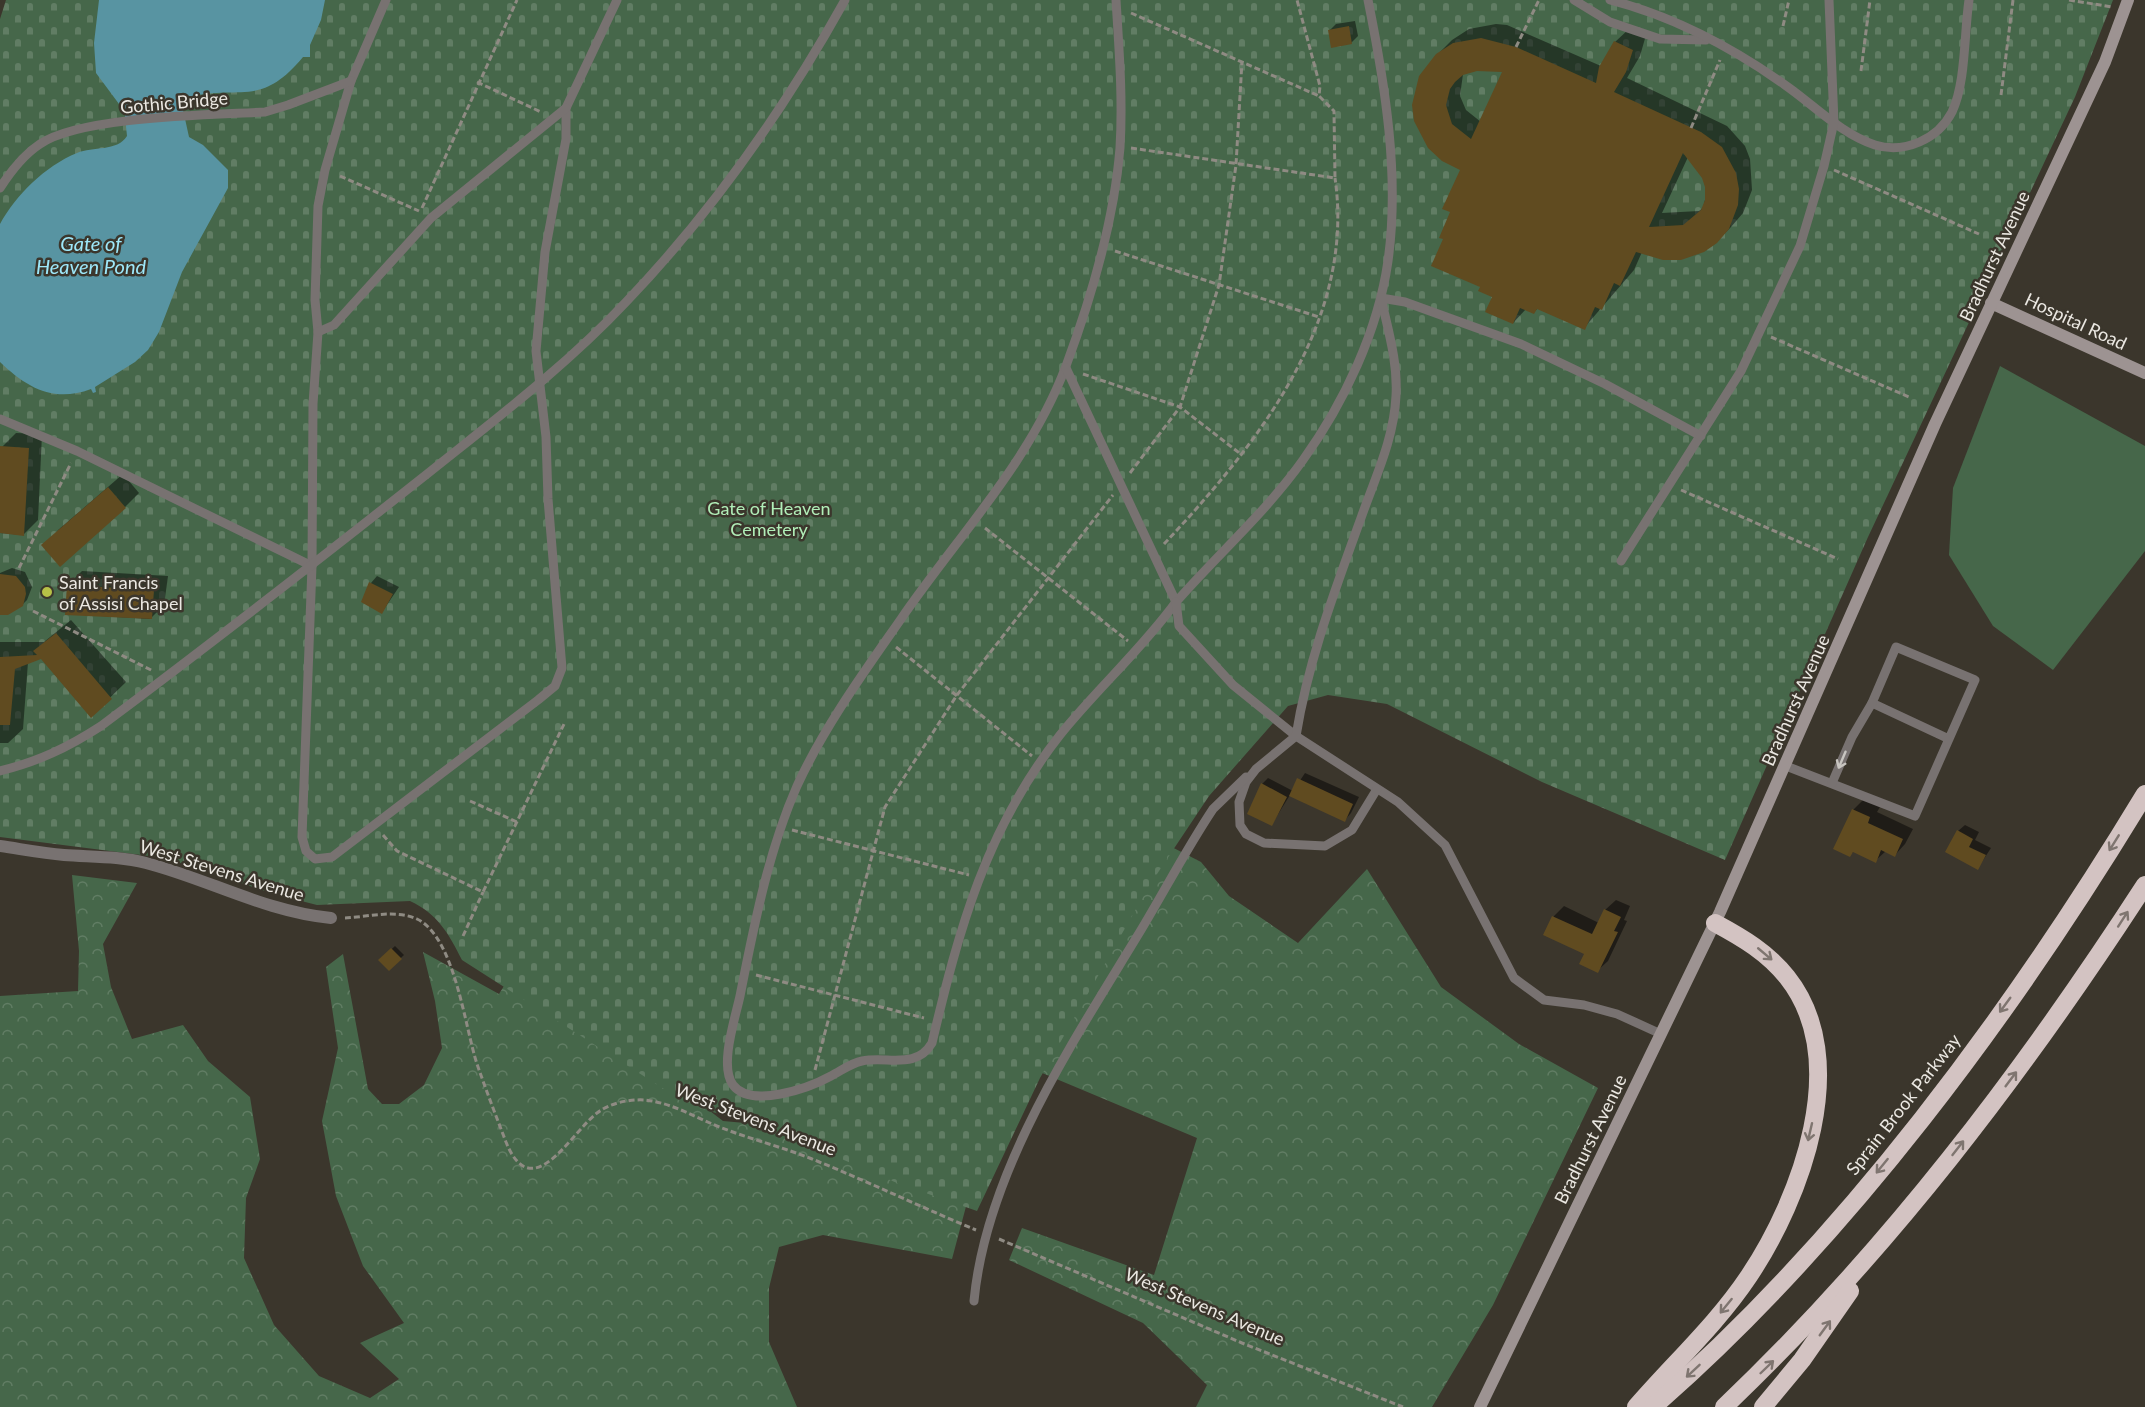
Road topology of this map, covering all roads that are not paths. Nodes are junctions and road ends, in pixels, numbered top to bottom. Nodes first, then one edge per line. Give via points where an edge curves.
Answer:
1 (386, 0) edge
2 (617, 0) edge
3 (845, 0) edge
4 (1368, 0) edge
5 (1574, 0) edge
6 (1610, 0) edge
7 (1829, 0) edge
8 (1969, 0) edge
9 (1116, 4) edge
10 (2126, 5) edge
11 (1710, 40) junction
12 (351, 81) junction
13 (566, 108) junction
14 (1834, 122) junction
15 (0, 188) edge
16 (1381, 297) junction
17 (1991, 303) junction
18 (318, 332) junction
19 (1066, 368) junction
20 (2145, 373) edge
21 (540, 384) junction
22 (0, 418) edge
23 (1701, 436) junction
24 (1622, 561) dead end
25 (312, 566) junction
26 (1176, 602) junction
27 (1872, 703) junction
28 (1296, 736) junction
29 (1949, 739) junction
30 (1786, 766) junction
31 (1256, 769) junction
32 (0, 771) edge
33 (1832, 783) junction
34 (1377, 789) junction
35 (2145, 794) edge
36 (0, 846) edge
37 (2145, 885) edge
38 (331, 918) road end
39 (1715, 923) junction
40 (1661, 1034) junction
41 (1882, 1243) junction
42 (974, 1300) dead end
43 (1480, 1407) edge
44 (1636, 1407) edge
45 (1653, 1407) edge
46 (1724, 1407) edge
47 (1763, 1407) edge

1 - 12 lane
2 - 13 lane
3 - 21 lane via 786,102 703,216 624,304
4 - 16 lane via 1389,145 1391,222
5 - 11 lane via 1610,22 1660,39
6 - 11 lane
7 - 14 lane
8 - 14 lane via 1959,90 1949,116 1931,137 1914,146 1877,145
9 - 19 lane via 1120,146 1103,247
10 - 17 main road, Bradhurst Avenue via 2096,82
11 - 14 lane via 1783,83
12 - 15 lane, Gothic Bridge via 264,112 85,126 41,143 14,166
12 - 18 lane via 318,206
13 - 18 lane via 431,218 334,325
13 - 21 lane via 566,139 545,252 536,351
14 - 23 lane via 1800,246 1761,333
16 - 23 lane via 1521,344
16 - 26 lane via 1347,387 1304,460 1254,520
16 - 28 lane via 1395,354 1392,433 1326,616 1303,690
17 - 20 main road, Hospital Road
17 - 30 main road, Bradhurst Avenue
18 - 25 lane
19 - 26 lane
19 - 26 lane via 1027,447 887,640 823,737 797,787 782,827 744,972 728,1051 729,1080 743,1095 774,1095 811,1086 855,1063 916,1059 928,1050 963,921 1005,818 1040,762 1081,710 1138,650
21 - 25 lane
21 - 25 lane via 562,668 555,686 332,857 315,859 306,851 302,837
22 - 25 lane via 77,451
23 - 24 lane
25 - 32 lane via 101,726 65,749
26 - 28 lane via 1179,626 1233,686
27 - 29 lane
27 - 29 lane via 1896,647 1976,680
27 -> 33 lane
28 - 31 lane
28 - 34 lane
29 - 33 lane via 1915,816
30 - 33 lane
30 - 39 main road, Bradhurst Avenue
31 - 34 lane via 1239,802 1240,825 1246,834 1264,843 1324,846 1352,830
31 - 42 lane via 1213,808 1089,1011 1025,1137 985,1233
34 - 40 lane via 1398,802 1445,845 1514,978 1544,1000 1617,1014
35 -> 45 highway, Sprain Brook Parkway via 2031,969 1890,1156 1756,1308
36 - 38 street, West Stevens Avenue via 143,862 254,900
41 -> 37 highway via 2044,1034
39 - 40 main road, Bradhurst Avenue
39 -> 44 highway via 1773,961 1797,993 1817,1046 1818,1091 1800,1168 1761,1256 1714,1320
40 - 43 main road, Bradhurst Avenue
46 -> 41 highway
47 -> 41 highway via 1814,1343

